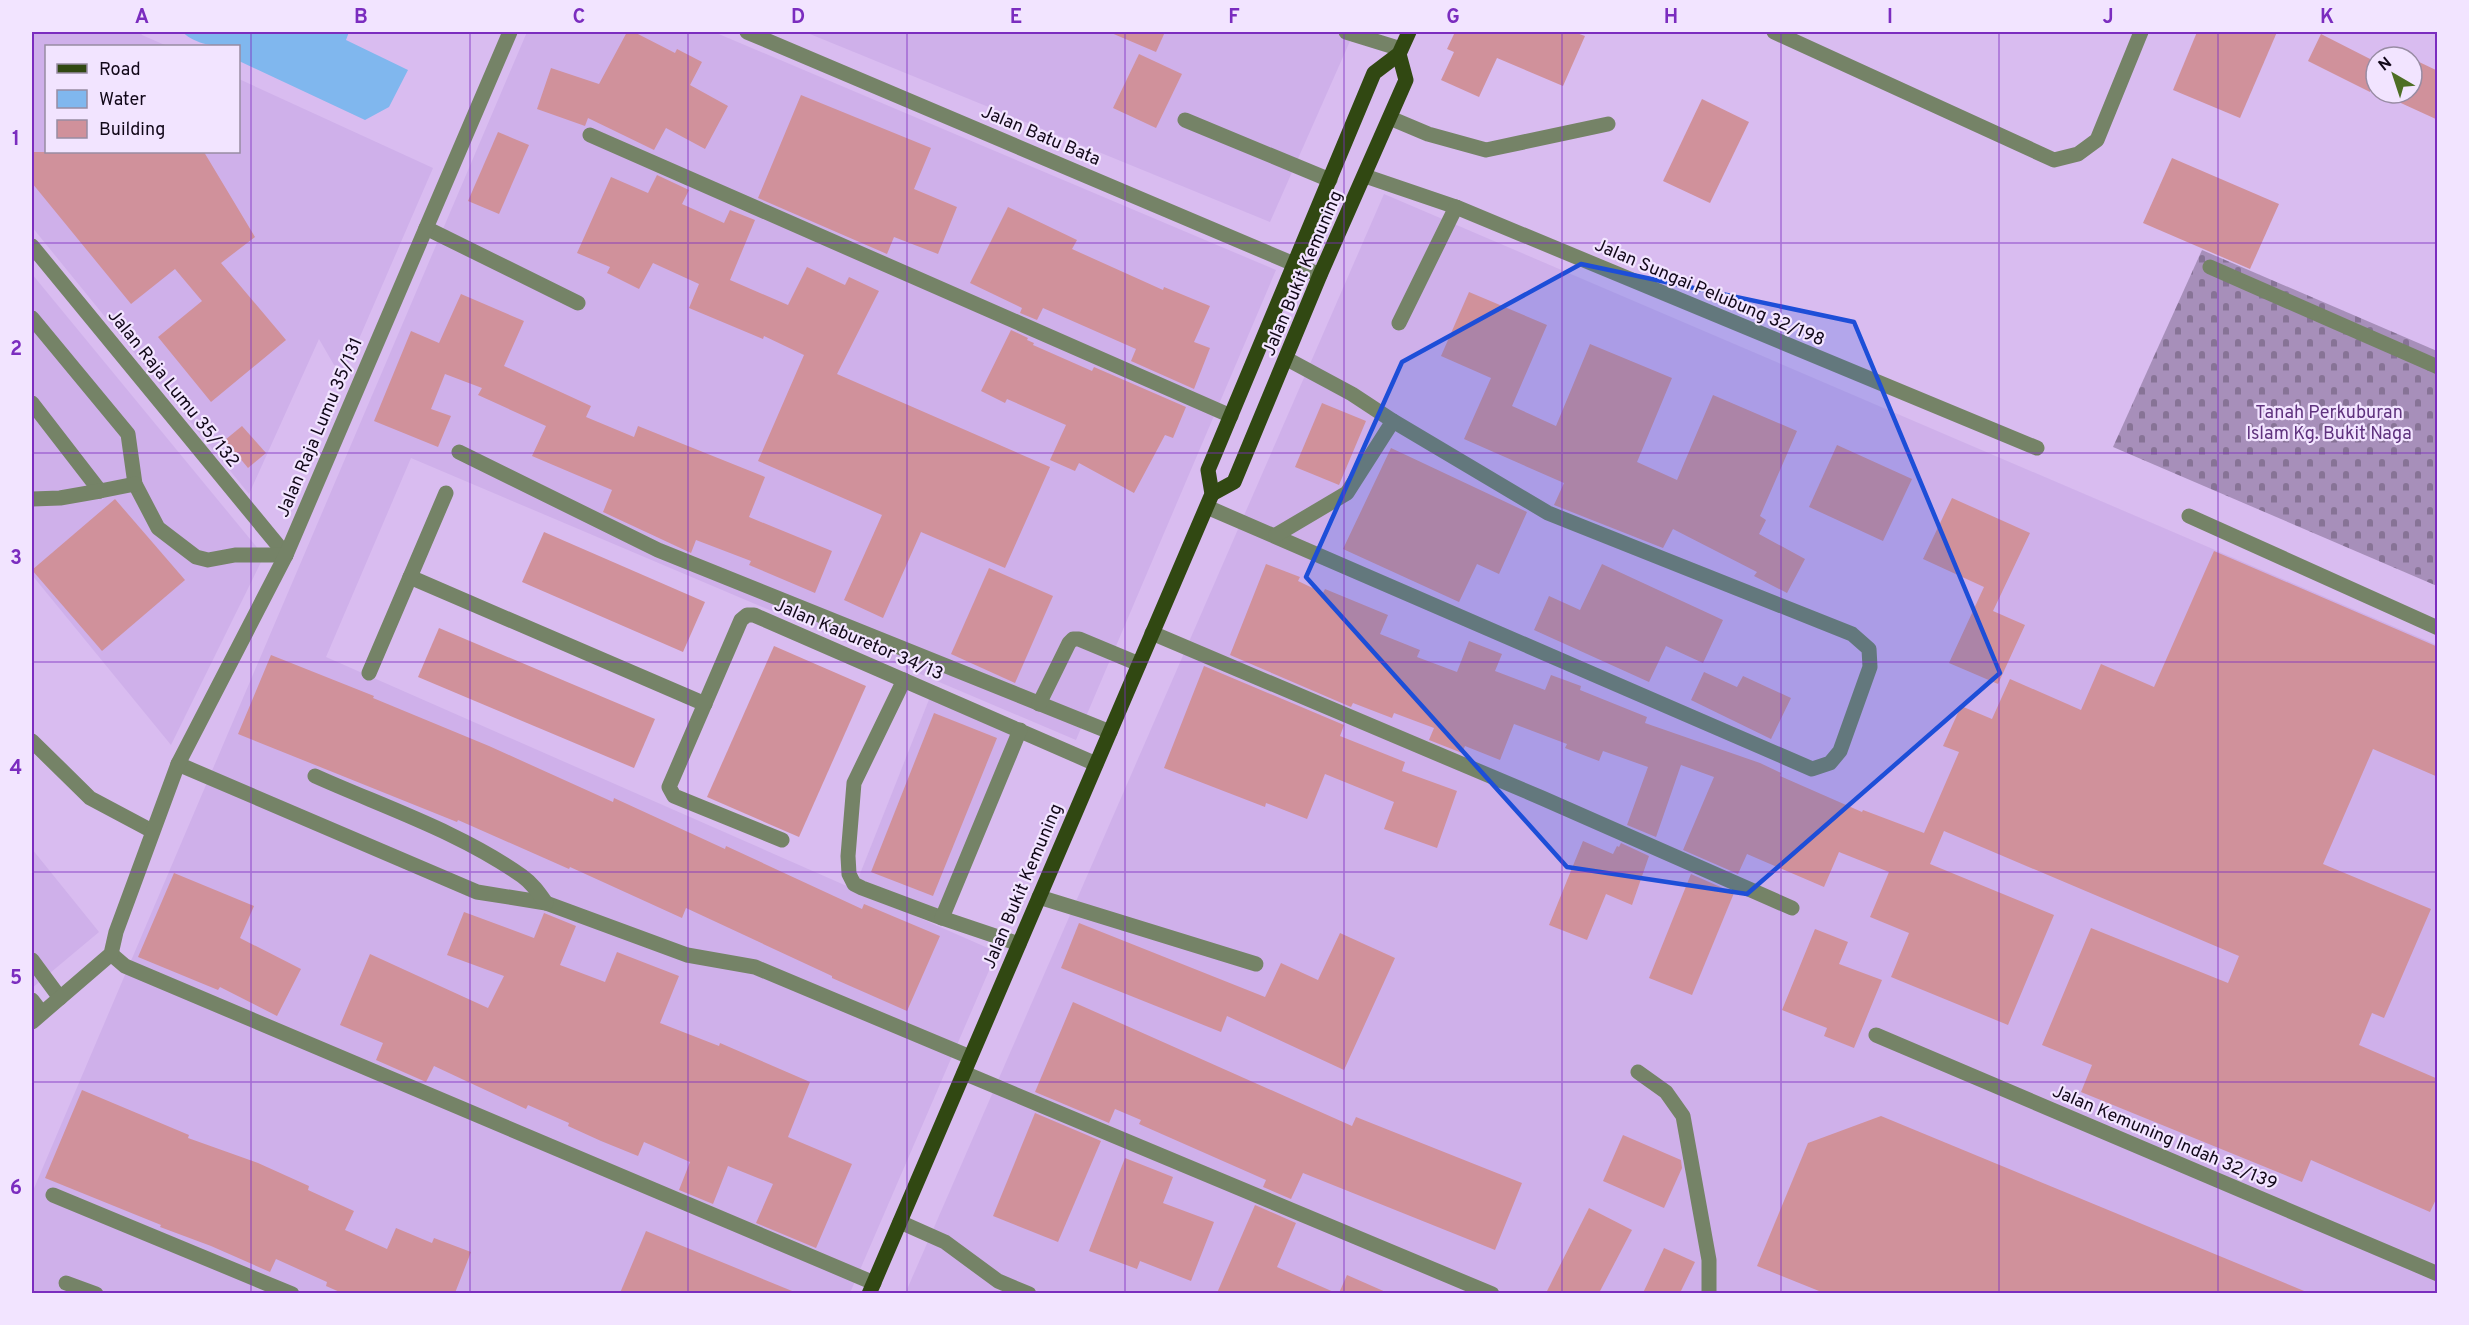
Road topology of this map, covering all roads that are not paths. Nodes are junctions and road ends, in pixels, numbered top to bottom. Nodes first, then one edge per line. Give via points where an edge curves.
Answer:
1 (510, 32) edge
2 (747, 32) edge
3 (1346, 32) edge
4 (1409, 32) edge
5 (1774, 32) edge
6 (2141, 32) edge
7 (1400, 52) junction
8 (1390, 118) junction
9 (1185, 120) dead end
10 (1608, 124) dead end
11 (590, 135) dead end
12 (1365, 176) junction
13 (1330, 180) junction
14 (1456, 207) junction
15 (426, 228) junction
16 (32, 246) edge
17 (1295, 264) junction
18 (2210, 267) dead end
19 (1320, 274) junction
20 (578, 303) dead end
21 (32, 318) edge
22 (1399, 323) dead end
23 (1287, 359) junction
24 (2438, 367) edge
25 (32, 402) edge
26 (1231, 416) junction
27 (1393, 421) junction
28 (2037, 448) dead end
29 (459, 452) dead end
30 (135, 484) junction
31 (100, 491) junction
32 (446, 493) dead end
33 (32, 499) edge
34 (1209, 500) junction
35 (2189, 516) dead end
36 (1276, 535) junction
37 (285, 555) junction
38 (410, 576) junction
39 (2438, 628) edge
40 (1152, 633) junction
41 (1139, 664) junction
42 (369, 673) dead end
43 (904, 680) junction
44 (705, 704) junction
45 (1039, 704) junction
46 (1020, 729) junction
47 (1110, 732) junction
48 (32, 741) edge
49 (178, 764) junction
50 (1096, 764) junction
51 (315, 776) dead end
52 (152, 831) junction
53 (782, 840) dead end
54 (1039, 897) junction
55 (546, 903) junction
56 (1792, 908) dead end
57 (942, 918) junction
58 (1019, 944) junction
59 (111, 954) junction
60 (32, 960) edge
61 (1256, 964) dead end
62 (60, 998) junction
63 (32, 1000) edge
64 (37, 1018) edge
65 (1876, 1035) dead end
66 (970, 1057) junction
67 (1638, 1072) dead end
68 (964, 1073) junction
69 (53, 1195) dead end
70 (900, 1222) junction
71 (2438, 1274) edge
72 (66, 1283) dead end
73 (871, 1288) edge
74 (96, 1293) edge
75 (291, 1293) edge
76 (1029, 1293) edge
77 (1492, 1293) edge
78 (1709, 1293) edge

1 - 15 street, Jalan Raja Lumu 35/131
2 - 17 street, Jalan Batu Bata
3 - 7 street
4 - 7 main road, Jalan Bukit Kemuning
5 - 6 street via 2054,160 2078,154 2097,140
7 - 8 main road, Jalan Bukit Kemuning via 1406,81
7 - 13 main road, Jalan Bukit Kemuning via 1374,73
8 - 10 street via 1428,134 1486,150
8 - 12 main road, Jalan Bukit Kemuning
9 - 13 street
11 - 26 street
12 - 14 street, Jalan Sungai Pelubung 32/198
12 - 19 main road, Jalan Bukit Kemuning
13 - 17 main road, Jalan Bukit Kemuning
14 - 22 street
14 - 28 street, Jalan Sungai Pelubung 32/198
15 - 20 street
15 - 37 street, Jalan Raja Lumu 35/131
16 - 37 street, Jalan Raja Lumu 35/132
17 - 19 street, Jalan Batu Bata
17 - 26 main road, Jalan Bukit Kemuning
18 - 24 street
19 - 23 main road, Jalan Bukit Kemuning
21 - 30 street via 128,434
23 - 27 street
23 - 34 main road, Jalan Bukit Kemuning via 1234,482
25 - 31 street
26 - 34 main road, Jalan Bukit Kemuning via 1208,470
27 - 36 street via 1347,493
27 - 36 street via 1548,513 1852,633 1869,649 1870,668 1840,751 1830,763 1812,769
29 - 45 street via 658,550
30 - 31 street
30 - 37 street via 158,528 196,557 208,560 235,555
31 - 33 street
32 - 38 street
34 - 36 street
34 - 40 main road, Jalan Bukit Kemuning
35 - 39 street
37 - 49 street, Jalan Raja Lumu 35/131
38 - 42 street
38 - 44 street
40 - 41 main road, Jalan Bukit Kemuning
40 - 56 street
41 - 45 street via 1073,639
41 - 47 main road, Jalan Bukit Kemuning
43 - 44 street, Jalan Kaburetor 34/13 via 747,615 741,620
43 - 46 street, Jalan Kaburetor 34/13
43 - 57 street via 854,783 849,874 854,884 862,888
44 - 53 street, Jalan Kaburetor 34/13 via 669,787 674,796
45 - 47 street
46 - 50 street, Jalan Kaburetor 34/13
46 - 57 street
47 - 50 main road, Jalan Bukit Kemuning
48 - 52 street via 90,798
49 - 52 street, Jalan Raja Lumu 35/131
49 - 55 street via 477,892
50 - 54 main road, Jalan Bukit Kemuning
51 - 55 street via 472,846 523,877
52 - 59 street, Jalan Raja Lumu 35/131
54 - 58 main road, Jalan Bukit Kemuning
54 - 61 street
55 - 66 street via 687,955 755,967
57 - 58 street
58 - 66 main road, Jalan Bukit Kemuning
59 - 62 street
59 - 73 street via 125,966
60 - 62 street
62 - 64 street
63 - 64 street
65 - 71 street, Jalan Kemuning Indah 32/139
66 - 68 main road, Jalan Bukit Kemuning
67 - 78 street via 1666,1092 1683,1116 1709,1260
68 - 70 main road, Jalan Bukit Kemuning
68 - 77 street
69 - 75 street
70 - 73 main road, Jalan Bukit Kemuning
70 - 76 street via 945,1242 998,1281
72 - 74 street

